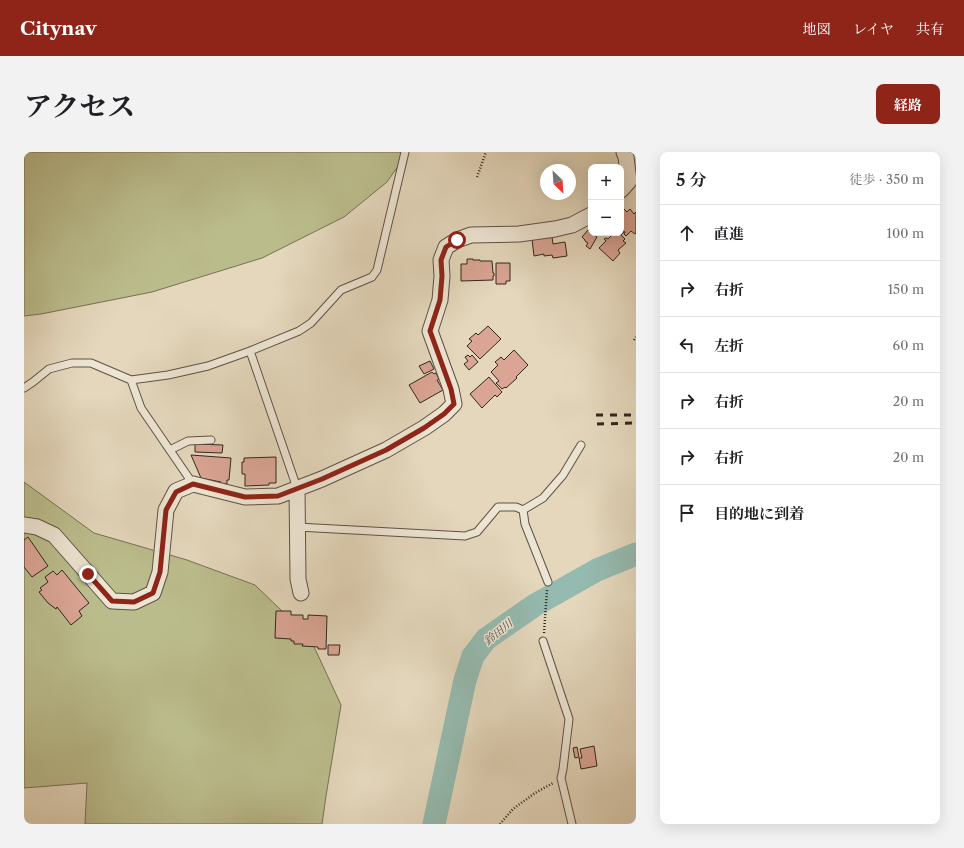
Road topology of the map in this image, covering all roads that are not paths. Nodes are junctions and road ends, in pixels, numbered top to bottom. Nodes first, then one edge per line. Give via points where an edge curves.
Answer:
1 (405, 152) edge
2 (624, 152) edge
3 (624, 187) edge
4 (588, 216) edge
5 (250, 351) junction
6 (131, 380) junction
7 (24, 388) edge
8 (211, 440) dead end
9 (581, 445) dead end
10 (170, 450) junction
11 (194, 484) junction
12 (297, 488) junction
13 (523, 510) junction
14 (24, 525) edge
15 (297, 527) junction
16 (548, 582) road end
17 (301, 593) dead end
18 (544, 641) road end
19 (572, 824) edge

1 - 5 lane via 377,270 372,277 340,290 310,323 299,331
2 - 3 street via 629,181
4 - 12 street via 555,229 519,234 472,235 446,247 441,260 440,300 430,331 454,404 424,428 386,450
5 - 6 lane via 208,366
5 - 12 lane
6 - 7 lane via 91,363 72,363 48,369
6 - 10 lane via 141,408
8 - 10 lane via 188,441
9 - 13 lane via 563,475 543,498
10 - 11 lane
11 - 12 street via 245,497 278,496
11 - 14 street via 176,492 166,510 160,572 153,593 134,602 112,601 54,535 37,527
12 - 15 street
13 - 15 lane via 516,507 498,507 477,532 465,536
13 - 16 lane via 525,524
15 - 17 street via 298,579
18 - 19 lane via 569,719 561,778

